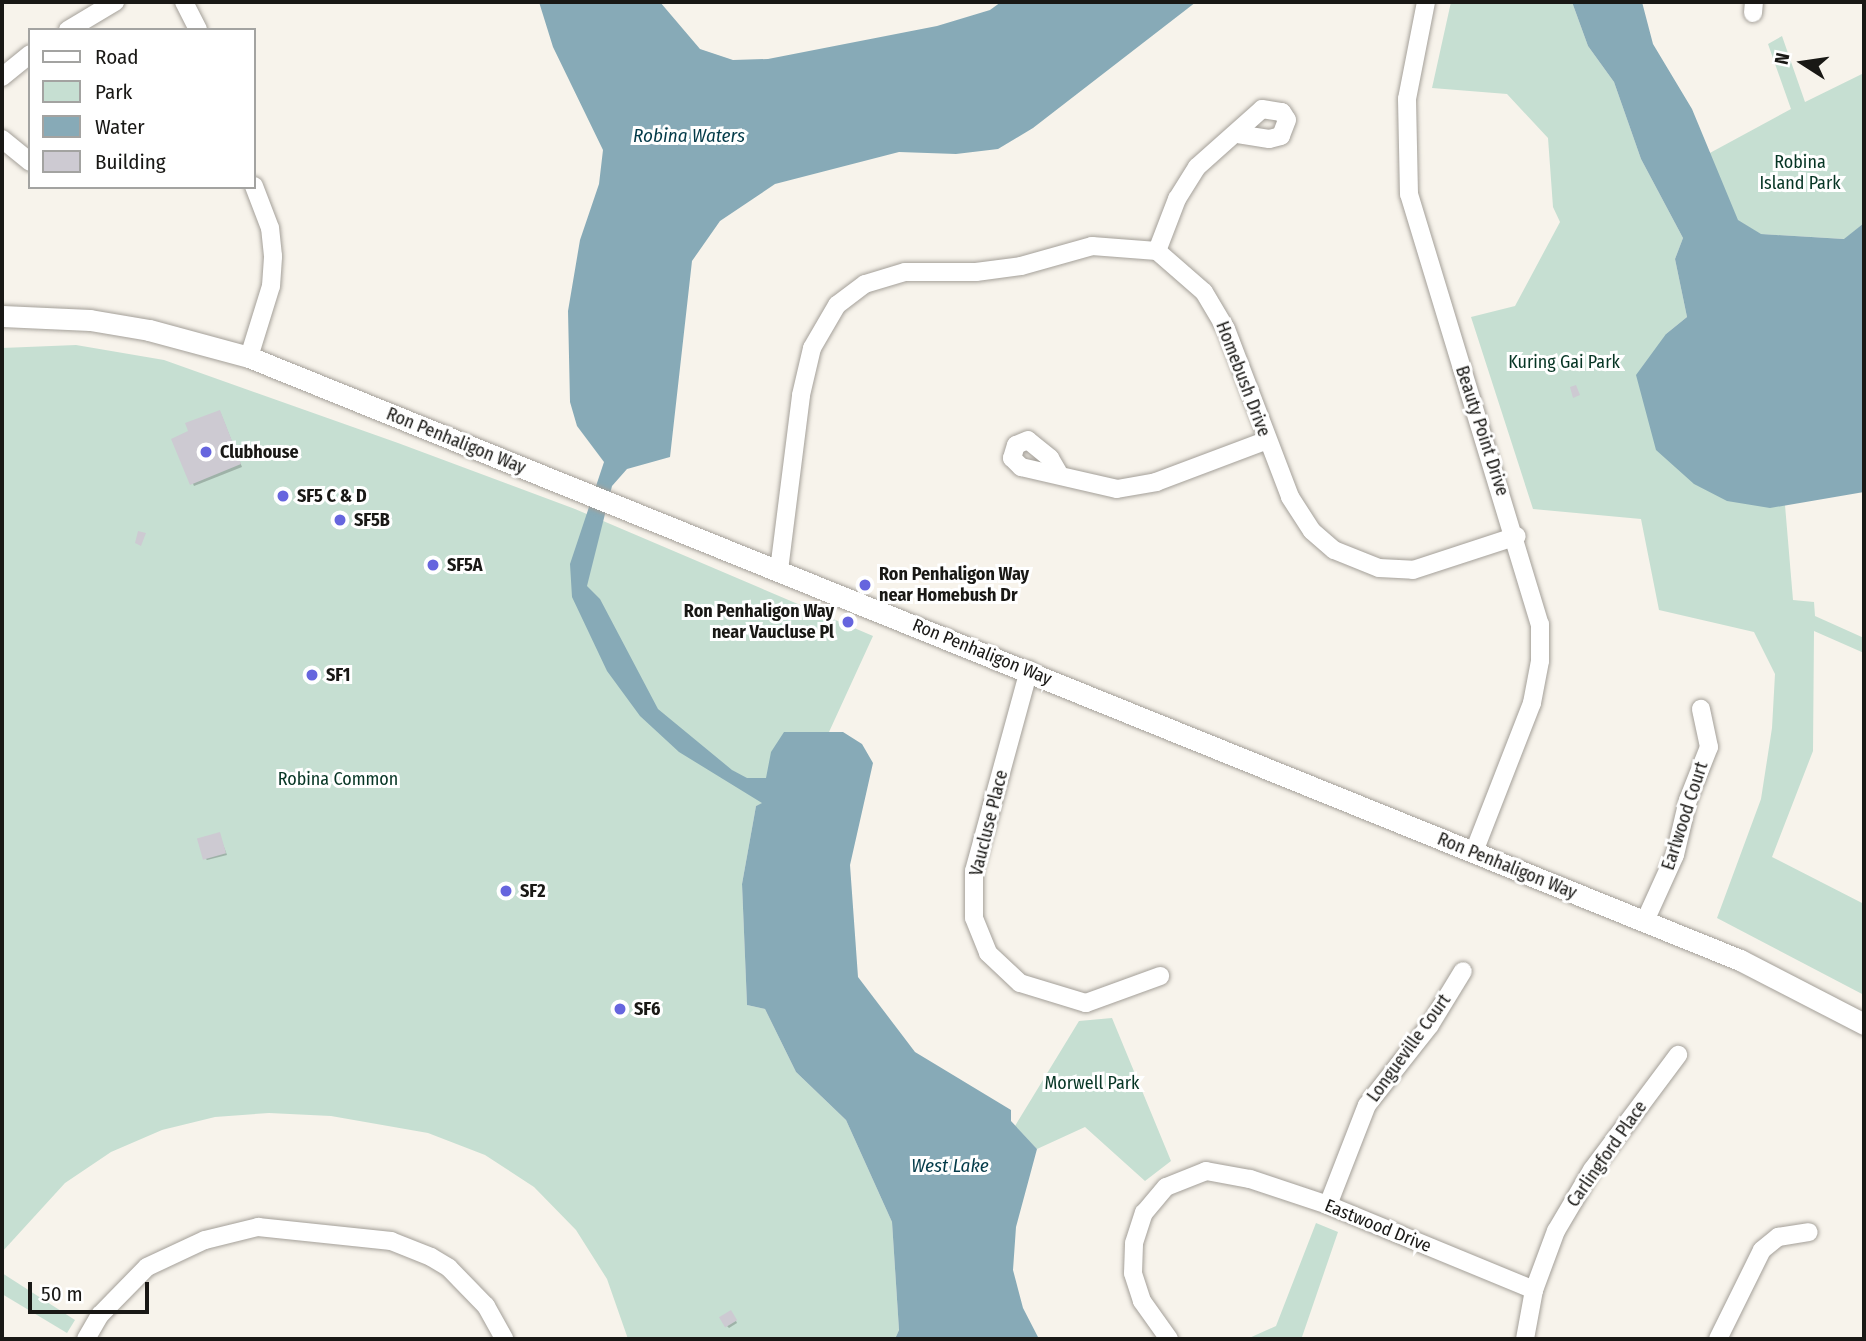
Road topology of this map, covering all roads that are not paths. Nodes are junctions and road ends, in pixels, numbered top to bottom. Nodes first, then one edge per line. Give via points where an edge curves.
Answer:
1 (115, 2) edge
2 (184, 2) edge
3 (1426, 2) edge
4 (71, 28) edge
5 (197, 28) edge
6 (28, 56) edge
7 (2, 77) edge
8 (1239, 134) dead end
9 (2, 139) edge
10 (28, 160) edge
11 (255, 189) edge
12 (1157, 251) junction
13 (2, 316) edge
14 (248, 357) junction
15 (1265, 441) junction
16 (1058, 472) dead end
17 (1517, 536) junction
18 (779, 570) junction
19 (1029, 670) junction
20 (1701, 709) dead end
21 (1474, 852) junction
22 (1646, 921) junction
23 (1463, 971) dead end
24 (1160, 976) dead end
25 (1864, 1024) edge
26 (1678, 1055) dead end
27 (1328, 1205) junction
28 (1809, 1232) dead end
29 (1534, 1290) junction
30 (86, 1339) edge
31 (504, 1339) edge
32 (1169, 1339) edge
33 (1525, 1339) edge
34 (1718, 1339) edge

1 - 4 street
2 - 5 street
3 - 17 street, Beauty Point Drive via 1407,99 1409,194
6 - 7 street
8 - 12 street via 1197,167 1177,199
9 - 10 street
11 - 14 street via 270,228 273,256 271,286
12 - 15 street, Homebush Drive via 1192,278 1214,307
12 - 18 street via 1092,246 1021,266 976,272 905,272 865,284 836,305 812,348 801,394
13 - 14 street, Ron Penhaligon Way via 90,320 149,330
14 - 18 street, Ron Penhaligon Way
15 - 16 street via 1156,482 1117,489
15 - 17 street, Homebush Drive via 1290,498 1312,531 1348,558 1379,568 1413,570
17 - 21 street, Beauty Point Drive via 1538,607 1540,661 1532,703
18 - 19 street, Ron Penhaligon Way
19 - 21 street, Ron Penhaligon Way
19 - 24 street, Vaucluse Place via 974,871 974,918 988,953 1020,983 1086,1003
20 - 22 street, Earlwood Court via 1709,747 1688,800 1675,855
21 - 22 street, Ron Penhaligon Way
22 - 25 street, Ron Penhaligon Way via 1740,960
23 - 27 street, Longueville Court via 1430,1025 1367,1105
26 - 29 street, Carlingford Place via 1592,1170 1556,1231
27 - 29 street, Eastwood Drive
27 - 32 street, Eastwood Drive via 1218,1171 1193,1173 1166,1187 1144,1213 1134,1243 1133,1273 1142,1301
28 - 34 street via 1778,1237 1762,1250
29 - 33 street, Carlingford Place
30 - 31 street via 100,1315 147,1267 205,1240 258,1227 391,1241 431,1257 449,1268 485,1306

